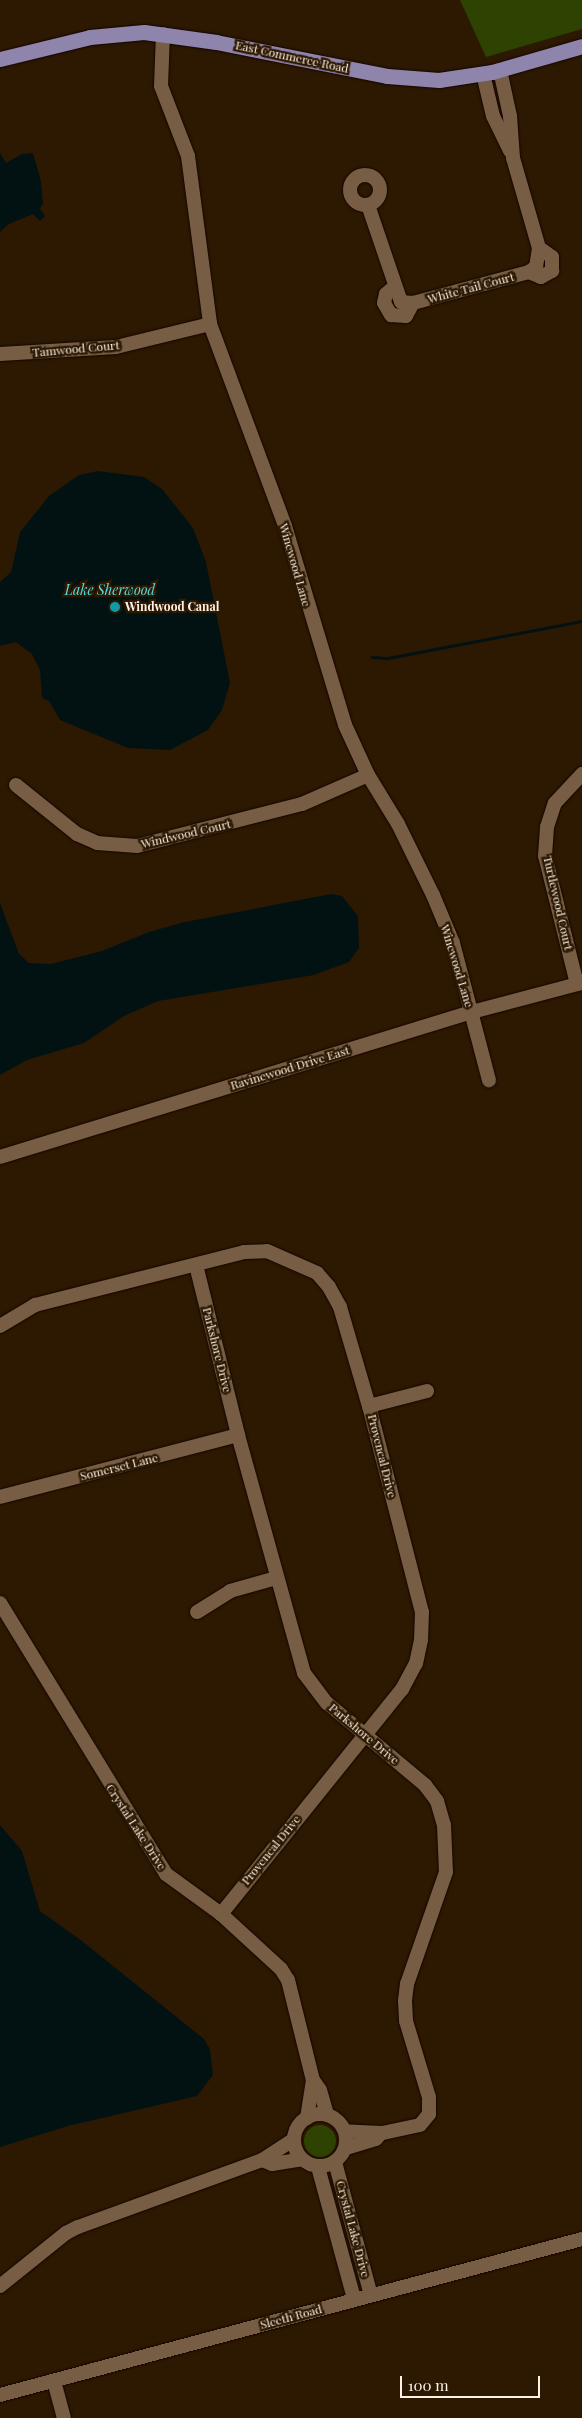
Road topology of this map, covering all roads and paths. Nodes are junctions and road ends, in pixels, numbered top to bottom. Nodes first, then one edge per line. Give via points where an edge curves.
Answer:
1 (163, 34) junction
2 (582, 46) edge
3 (0, 59) edge
4 (500, 70) junction
5 (483, 74) junction
6 (514, 158) junction
7 (368, 206) dead end
8 (210, 324) junction
9 (0, 354) edge
10 (582, 774) edge
11 (368, 775) junction
12 (16, 785) dead end
13 (579, 983) edge
14 (472, 1012) junction
15 (489, 1080) dead end
16 (0, 1157) edge
17 (196, 1265) junction
18 (0, 1326) edge
19 (427, 1391) dead end
20 (369, 1406) junction
21 (238, 1435) junction
22 (0, 1497) edge
23 (276, 1578) junction
24 (0, 1603) edge
25 (198, 1612) dead end
26 (365, 1735) junction
27 (221, 1914) junction
28 (313, 2080) junction
29 (327, 2115) junction
30 (307, 2118) junction
31 (345, 2131) junction
32 (381, 2133) junction
33 (294, 2139) junction
34 (346, 2148) junction
35 (302, 2159) junction
36 (262, 2160) junction
37 (335, 2162) junction
38 (318, 2167) junction
39 (582, 2239) edge
40 (0, 2286) edge
41 (371, 2295) junction
42 (354, 2299) junction
43 (54, 2381) junction
44 (0, 2396) edge
45 (64, 2418) edge

1 - 3 main road, East Commerce Road via 101,35
1 - 5 main road, East Commerce Road via 398,77 448,79
1 - 8 street, Winewood Lane via 161,86 188,156
2 - 4 main road, East Commerce Road
4 - 5 main road, East Commerce Road
4 - 6 street, White Tail Court via 510,116
5 - 6 street, White Tail Court via 493,116
6 - 7 street, White Tail Court via 538,248 552,257 552,271 541,278 528,272 413,303 406,316 392,315 384,303 386,294 394,286
8 - 9 street, Tamwood Court via 116,347
8 - 11 street, Winewood Lane via 285,526 345,725
10 - 13 street, Turtlewood Court via 555,803 547,827 545,856
11 - 12 street, Windwood Court via 302,804 137,846 97,843 77,834
11 - 14 street, Winewood Lane via 398,824 433,896 453,943
13 - 14 street, Ravinewood Drive East
14 - 15 street, Winewood Lane
14 - 16 street, Ravinewood Drive East
17 - 18 street, Provencal Drive via 35,1305
17 - 20 street, Provencal Drive via 244,1252 267,1251 317,1273 329,1286 340,1307
17 - 21 street, Parkshore Drive
19 - 20 street
20 - 26 street, Provencal Drive via 424,1626 416,1663 402,1689
21 - 22 street, Somerset Lane
21 - 23 street, Parkshore Drive
23 - 25 street via 230,1591
23 - 26 street, Parkshore Drive via 304,1673 327,1703
24 - 27 street, Crystal Lake Drive via 166,1874
26 - 27 street, Provencal Drive
26 - 32 street, Parkshore Drive via 425,1785 437,1801 447,1842 446,1872 407,1984 405,2001 406,2021 429,2097 429,2114 420,2125
27 - 28 street, Crystal Lake Drive via 281,1969 288,1980
28 - 29 street, Crystal Lake Drive via 320,2090
28 - 30 street, Crystal Lake Drive
29 - 30 street
29 - 31 street via 341,2124
30 - 33 street, Crystal Lake Drive via 298,2127
31 - 32 street, Parkshore Drive
31 - 34 street
32 - 34 street, Parkshore Drive via 376,2140
33 - 35 street
33 - 36 street, Crystal Lake Drive
34 - 37 street
35 - 36 street, Crystal Lake Drive via 272,2164
35 - 38 street
36 - 40 street, Crystal Lake Drive via 78,2227
37 - 38 street, Crystal Lake Drive
37 - 41 street, Crystal Lake Drive
38 - 42 street, Crystal Lake Drive
39 - 41 street, Sleeth Road
41 - 42 street, Sleeth Road
42 - 43 street, Sleeth Road
43 - 44 street, Sleeth Road
43 - 45 street

